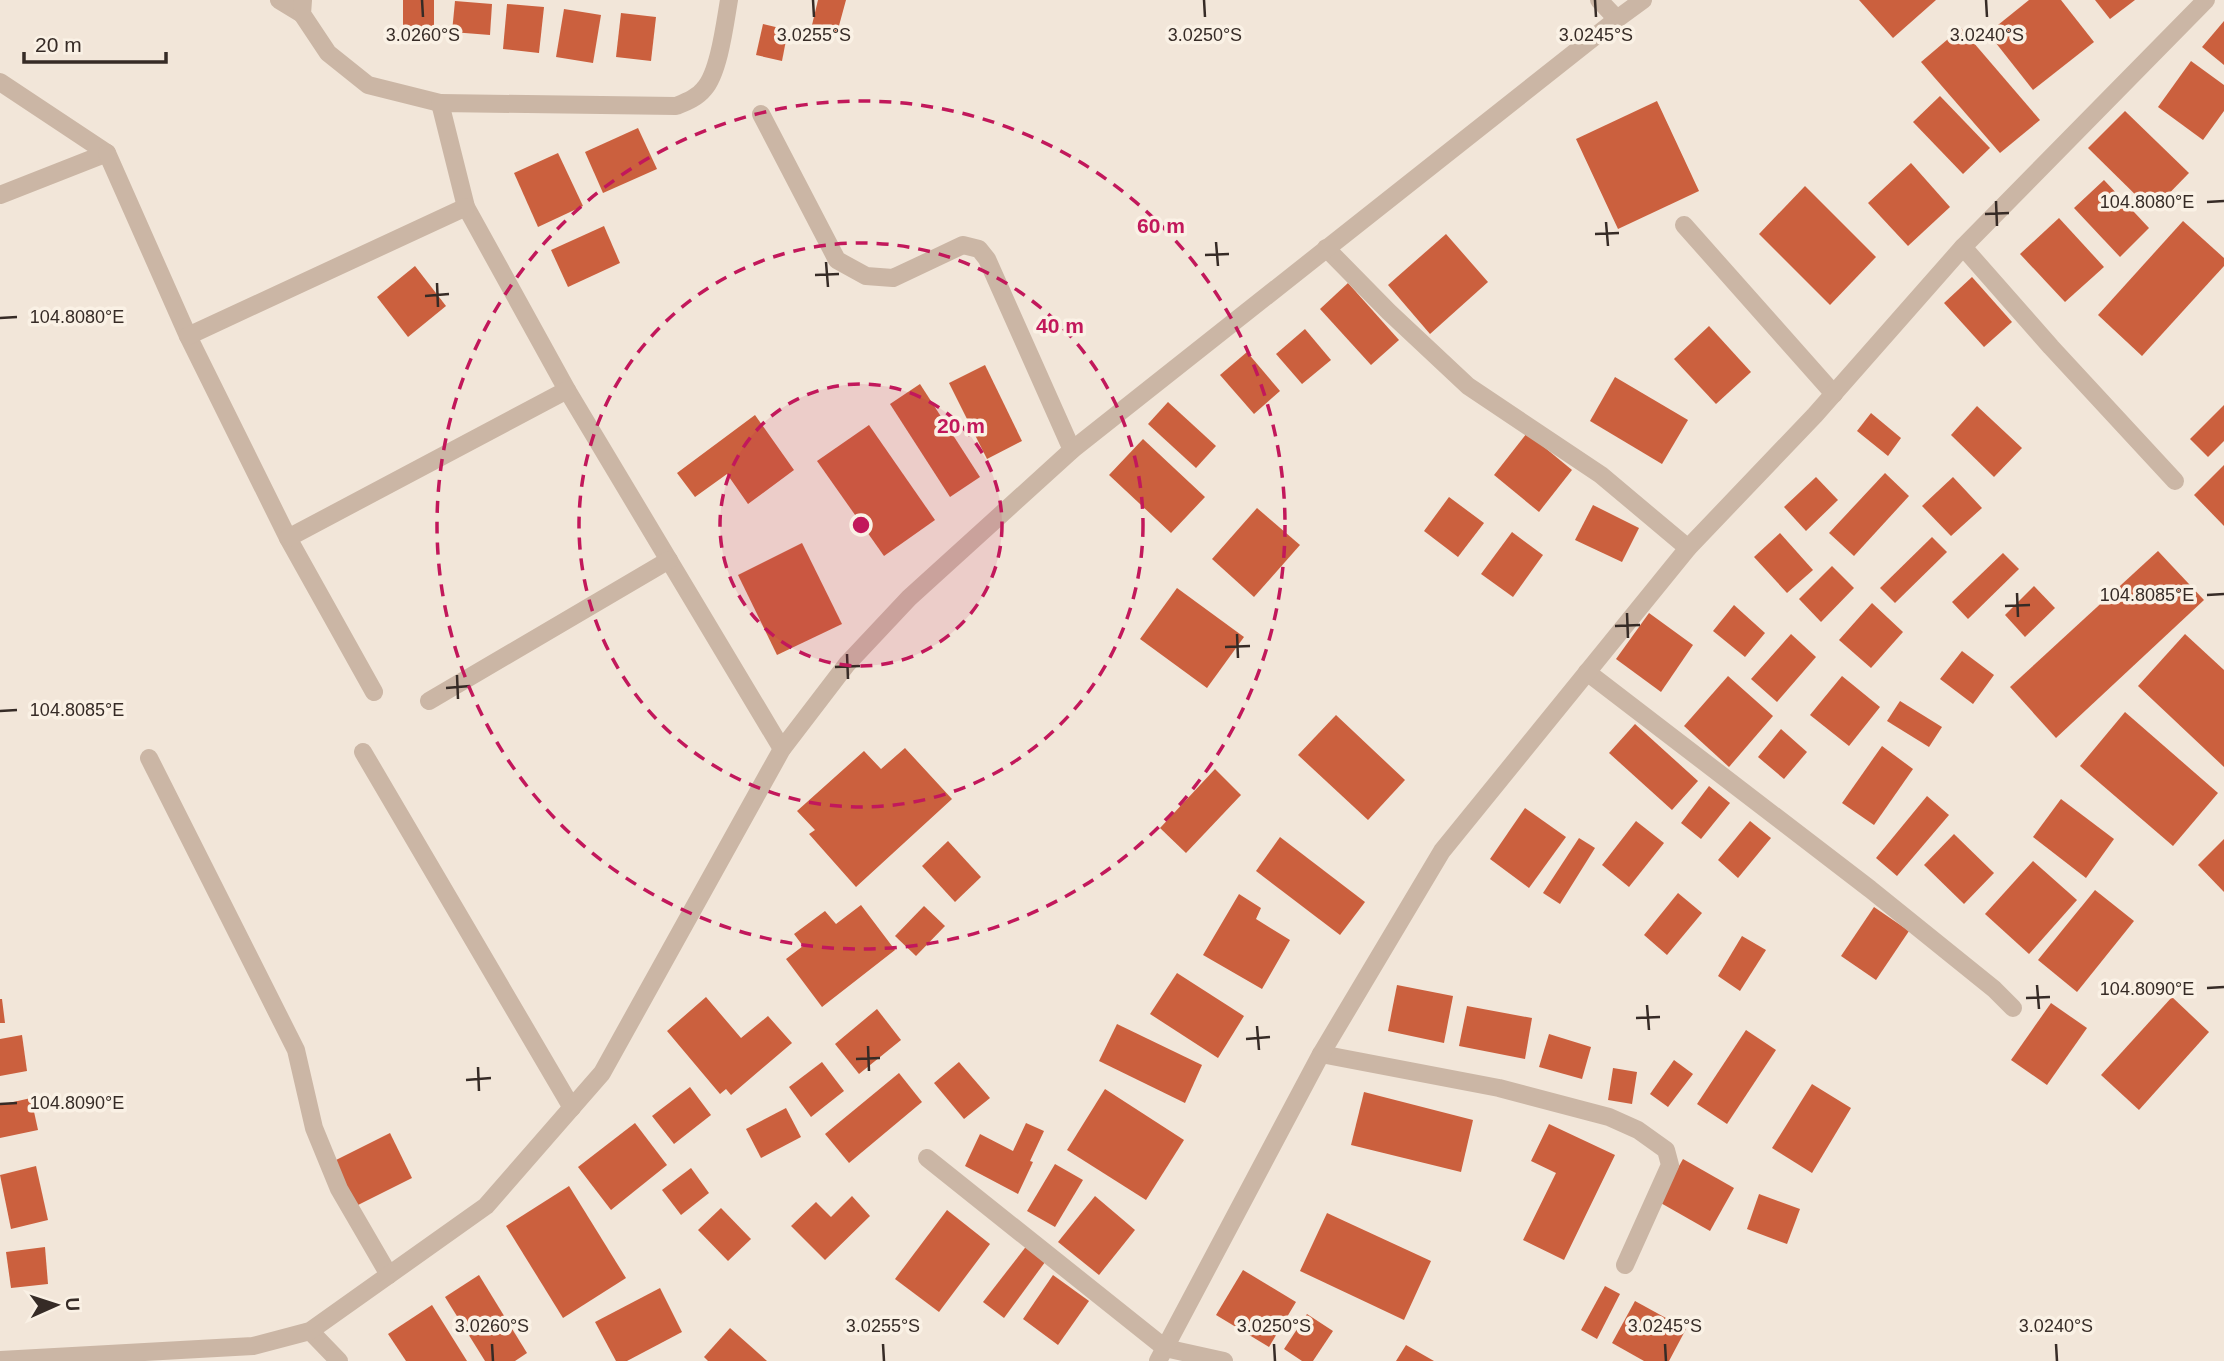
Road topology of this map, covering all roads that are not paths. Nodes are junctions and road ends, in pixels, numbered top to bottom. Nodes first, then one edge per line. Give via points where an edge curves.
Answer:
1 (279, 0) edge
2 (729, 0) edge
3 (1599, 0) edge
4 (1643, 0) edge
5 (2206, 0) edge
6 (303, 7) edge
7 (1617, 19) junction
8 (0, 82) edge
9 (440, 103) junction
10 (761, 114) dead end
11 (107, 153) junction
12 (0, 195) edge
13 (466, 207) junction
14 (1684, 225) dead end
15 (1963, 247) junction
16 (1326, 248) junction
17 (188, 336) junction
18 (567, 390) junction
19 (1834, 394) junction
20 (1072, 450) junction
21 (2175, 481) dead end
22 (288, 538) junction
23 (1688, 548) junction
24 (669, 560) junction
25 (1587, 672) junction
26 (374, 692) dead end
27 (429, 701) dead end
28 (782, 749) junction
29 (363, 752) dead end
30 (149, 758) dead end
31 (2013, 1008) dead end
32 (1321, 1054) junction
33 (572, 1108) junction
34 (927, 1158) dead end
35 (1625, 1265) dead end
36 (389, 1275) junction
37 (310, 1332) junction
38 (1161, 1354) edge
39 (0, 1360) edge
40 (339, 1361) edge
41 (1224, 1361) edge

1 - 6 street
2 - 9 street via 717,60 706,88 676,106
3 - 7 street
4 - 7 street
5 - 15 street
6 - 9 street via 328,53 368,85
7 - 16 street
8 - 11 street
9 - 13 street
10 - 20 street via 837,260 866,276 893,278 963,246 979,249
11 - 12 street
11 - 17 street
13 - 17 street
13 - 18 street
14 - 19 street
15 - 19 street
15 - 21 street
16 - 20 street
16 - 23 street via 1468,386 1601,475
17 - 22 street
18 - 22 street
18 - 24 street
19 - 23 street
20 - 28 street via 909,598 847,664
22 - 26 street
23 - 25 street
24 - 27 street
24 - 28 street
25 - 31 street via 1870,889
25 - 32 street via 1442,851
28 - 33 street via 602,1073
29 - 33 street
30 - 36 street via 296,1050 314,1128 339,1189
32 - 35 street via 1499,1088 1609,1117 1638,1130 1666,1150 1670,1165
32 - 38 street
33 - 36 street via 486,1206
34 - 38 street
36 - 37 street
37 - 39 street via 253,1346
37 - 40 street
38 - 41 street

